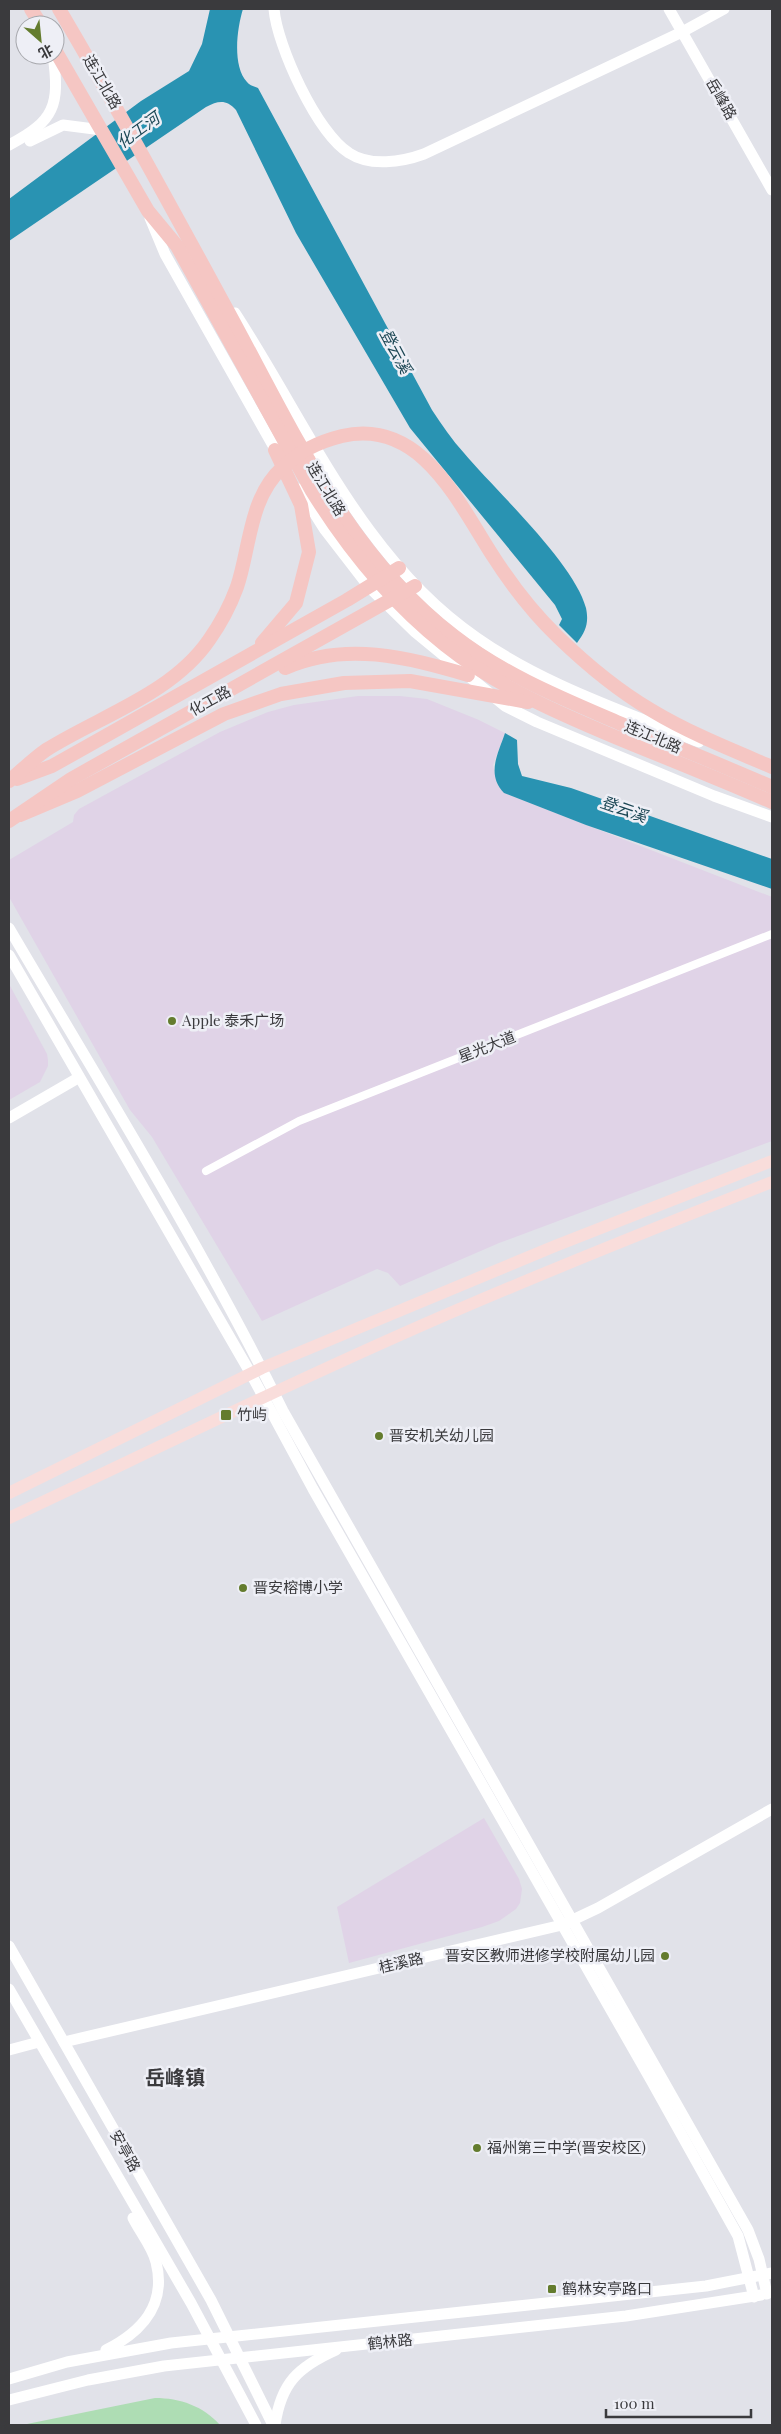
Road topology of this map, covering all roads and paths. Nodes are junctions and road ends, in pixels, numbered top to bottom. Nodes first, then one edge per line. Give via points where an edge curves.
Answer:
1 (59, 9) edge
2 (274, 9) edge
3 (670, 9) edge
4 (724, 9) edge
5 (682, 32) junction
6 (54, 65) edge
7 (64, 65) edge
8 (102, 130) junction
9 (9, 145) edge
10 (9, 152) edge
11 (772, 190) edge
12 (148, 212) junction
13 (196, 253) junction
14 (230, 328) junction
15 (275, 450) junction
16 (399, 568) junction
17 (415, 586) junction
18 (369, 587) junction
19 (386, 604) junction
20 (256, 651) junction
21 (468, 675) junction
22 (206, 703) junction
23 (541, 704) junction
24 (772, 767) edge
25 (772, 772) edge
26 (9, 782) edge
27 (772, 787) edge
28 (772, 802) edge
29 (772, 817) edge
30 (15, 818) edge
31 (9, 928) edge
32 (772, 934) edge
33 (9, 955) edge
34 (78, 1078) junction
35 (9, 1118) edge
36 (772, 1161) edge
37 (206, 1171) dead end
38 (772, 1182) edge
39 (257, 1371) junction
40 (269, 1395) junction
41 (9, 1493) edge
42 (9, 1518) edge
43 (772, 1809) edge
44 (568, 1923) junction
45 (9, 1946) edge
46 (9, 1989) edge
47 (39, 2042) junction
48 (64, 2042) junction
49 (9, 2050) edge
50 (110, 2164) junction
51 (768, 2274) edge
52 (750, 2278) junction
53 (770, 2293) edge
54 (754, 2297) junction
55 (229, 2337) junction
56 (211, 2338) junction
57 (348, 2346) junction
58 (94, 2357) junction
59 (238, 2357) junction
60 (221, 2359) junction
61 (9, 2379) edge
62 (9, 2400) edge
63 (256, 2425) edge
64 (274, 2425) edge

1 - 13 highway, 连江北路 via 123,117
2 - 5 main road via 283,49 330,137 350,154 370,160 391,161 424,154
3 - 5 main road, 岳峰路
4 - 5 main road
5 - 11 main road, 岳峰路
6 - 9 main road via 57,87 52,108 34,131
7 - 8 highway, 连江北路
8 - 10 main road via 58,126
8 - 12 highway, 连江北路
12 - 14 highway, 连江北路 via 177,246
12 - 15 main road via 164,254
13 - 14 highway, 连江北路
13 - 16 main road via 260,351 354,507
14 - 23 highway, 连江北路 via 312,491 356,556 417,621 445,645
14 - 27 highway, 连江北路 via 342,516 391,579 425,613 479,654 548,693
15 - 18 main road via 325,530
15 - 20 highway via 300,505 309,552 296,603
16 - 17 main road
16 - 18 highway, 化工路
17 - 19 highway, 化工路
17 - 25 main road via 476,638 560,685
18 - 19 main road
18 - 20 highway, 化工路
19 - 21 main road
19 - 22 highway, 化工路
20 - 26 highway, 化工路 via 52,766
21 - 22 highway via 387,654 334,654 297,663
21 - 29 main road via 520,715
22 - 30 highway, 化工路 via 71,779
23 - 28 highway, 连江北路
23 - 30 highway via 410,681 344,683 281,694 224,714 77,791
24 - 26 highway via 670,721 607,680 556,635 526,601 436,469 399,442 372,434 349,434 323,440 299,453 278,471 263,496 225,615 208,642 184,669 44,752
31 - 39 main road via 162,1186
32 - 37 street, 星光大道 via 299,1121
33 - 34 main road
34 - 35 main road
34 - 39 main road
36 - 39 main road via 555,1246
38 - 40 main road via 456,1310
39 - 40 main road
39 - 41 main road
40 - 42 main road
40 - 44 main road
43 - 44 main road, 桂溪路
44 - 48 main road, 桂溪路
44 - 51 main road via 748,2230
44 - 52 main road via 738,2236
45 - 48 main road, 安亭路
46 - 47 main road, 安亭路
47 - 49 main road
47 - 50 main road, 安亭路
48 - 55 main road, 安亭路
50 - 56 main road, 安亭路
50 - 58 main road via 114,2184 156,2260 158,2290 155,2304 143,2324 121,2342
51 - 52 main road, 鹤林路
51 - 53 main road
52 - 54 main road
52 - 55 main road, 鹤林路 via 706,2286
53 - 54 main road, 鹤林路
54 - 57 main road, 鹤林路 via 626,2316
55 - 56 main road, 鹤林路
55 - 59 main road, 安亭路
56 - 58 main road, 鹤林路
56 - 60 main road, 安亭路
57 - 59 main road, 鹤林路
57 - 64 main road via 317,2360 296,2375 281,2398
58 - 61 main road, 鹤林路
59 - 60 main road, 鹤林路
59 - 64 main road, 安亭路
60 - 62 main road, 鹤林路 via 139,2370
60 - 63 main road, 安亭路

